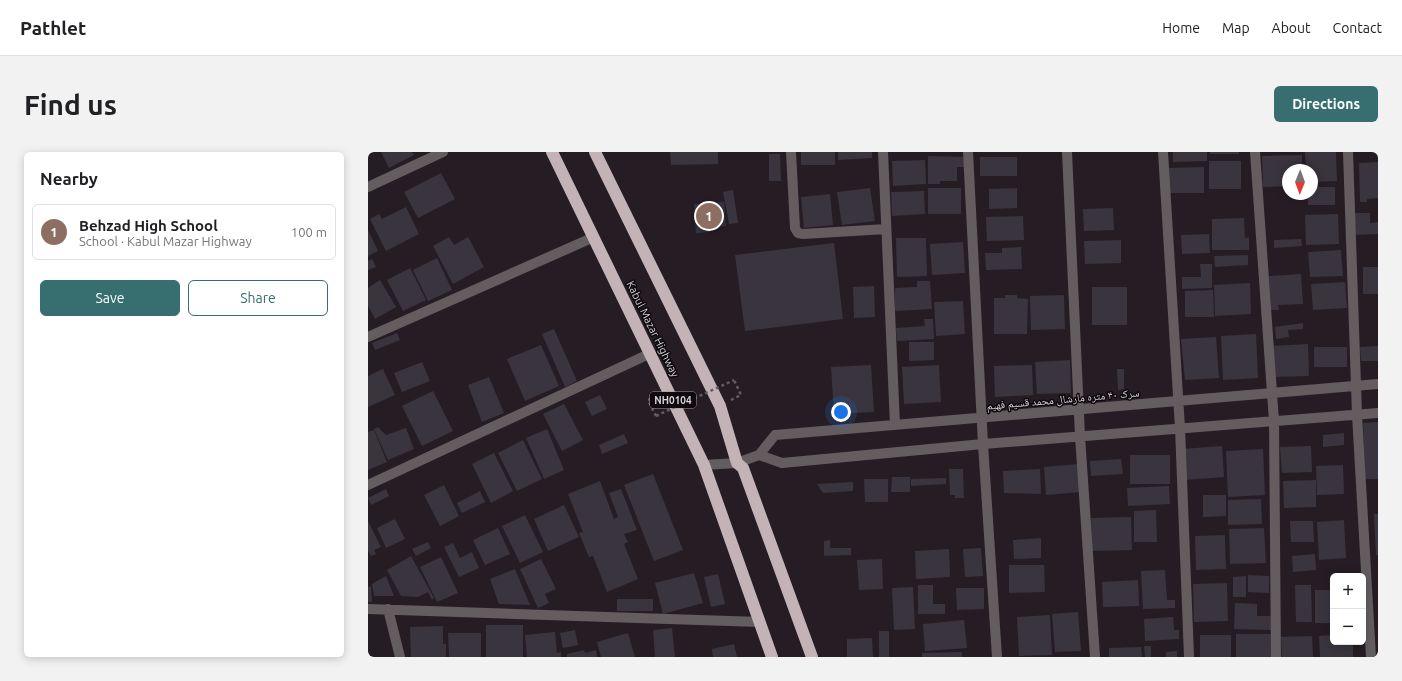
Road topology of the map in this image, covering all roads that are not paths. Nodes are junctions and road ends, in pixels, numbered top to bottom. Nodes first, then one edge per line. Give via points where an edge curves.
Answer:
1 (443, 152) edge
2 (552, 152) edge
3 (595, 152) edge
4 (791, 152) edge
5 (883, 152) edge
6 (968, 152) edge
7 (1068, 152) edge
8 (1163, 152) edge
9 (1255, 152) edge
10 (1348, 152) edge
11 (368, 187) edge
12 (886, 229) junction
13 (594, 237) junction
14 (368, 337) edge
15 (650, 354) junction
16 (1378, 384) edge
17 (1356, 386) junction
18 (1272, 393) junction
19 (1178, 401) junction
20 (1079, 410) junction
21 (1378, 413) edge
22 (1357, 415) junction
23 (981, 418) junction
24 (1274, 421) junction
25 (895, 425) junction
26 (1180, 428) junction
27 (1080, 436) junction
28 (983, 444) junction
29 (759, 455) junction
30 (737, 463) junction
31 (704, 465) junction
32 (368, 485) edge
33 (368, 609) edge
34 (388, 609) junction
35 (760, 622) junction
36 (400, 657) edge
37 (772, 657) edge
38 (812, 657) edge
39 (997, 657) edge
40 (1095, 657) edge
41 (1189, 657) edge
42 (1276, 657) edge
43 (1371, 657) edge

1 - 11 street
2 - 13 highway, Kabul Mazar Highway / NH0104
3 - 30 highway, NH0104 via 720,406
4 - 12 street via 795,228 798,233
5 - 12 street
6 - 23 street
7 - 20 street
8 - 19 street
9 - 18 street
10 - 17 street
12 - 25 street
13 - 14 street
13 - 15 highway, Kabul Mazar Highway / NH0104
15 - 31 highway, Kabul Mazar Highway / NH0104
15 - 32 street
16 - 17 street, سرک ۴۰ متره مارشال محمد قسیم فهیم
17 - 18 street, سرک ۴۰ متره مارشال محمد قسیم فهیم
17 - 22 street
18 - 19 street, سرک ۴۰ متره مارشال محمد قسیم فهیم
18 - 24 street
19 - 20 street, سرک ۴۰ متره مارشال محمد قسیم فهیم
19 - 26 street
20 - 23 street, سرک ۴۰ متره مارشال محمد قسیم فهیم
20 - 27 street
21 - 22 street
22 - 24 street
22 - 43 street
23 - 25 street, سرک ۴۰ متره مارشال محمد قسیم فهیم
23 - 28 street
24 - 26 street
24 - 42 street
25 - 29 street, سرک ۴۰ متره مارشال محمد قسیم فهیم via 775,435
26 - 27 street
26 - 41 street
27 - 28 street
27 - 40 street
28 - 29 street via 782,463
28 - 39 street
29 - 30 street
30 - 31 street
30 - 38 highway, NH0104 via 743,468
31 - 35 highway, Kabul Mazar Highway / NH0104
33 - 34 street
34 - 35 street
34 - 36 street
35 - 37 highway, Kabul Mazar Highway / NH0104

